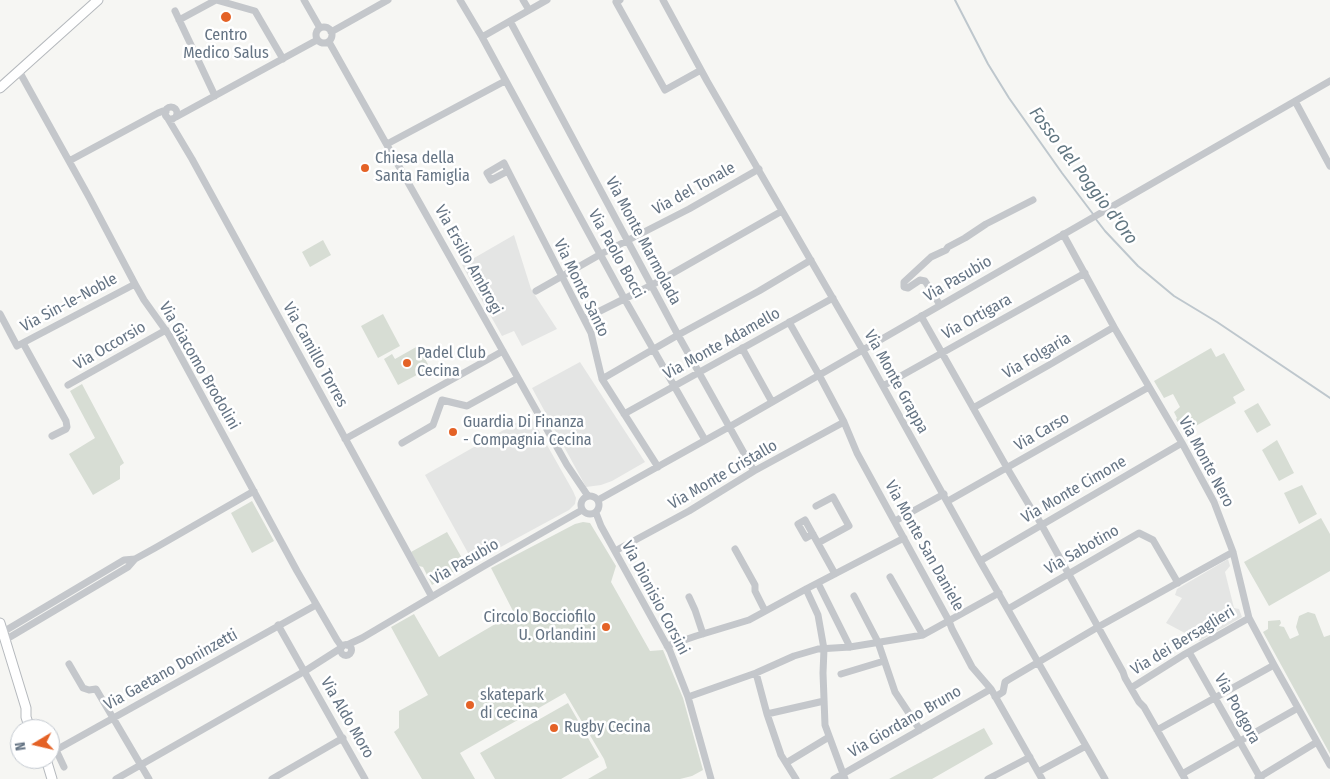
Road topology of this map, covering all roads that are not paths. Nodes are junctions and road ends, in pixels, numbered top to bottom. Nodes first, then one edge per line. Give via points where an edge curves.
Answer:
1 (98, 0) edge
2 (304, 0) edge
3 (460, 0) edge
4 (523, 0) edge
5 (547, 0) edge
6 (620, 0) edge
7 (663, 0) edge
8 (385, 1) edge
9 (529, 10) junction
10 (175, 12) dead end
11 (179, 20) junction
12 (510, 21) junction
13 (320, 28) junction
14 (331, 32) junction
15 (482, 37) junction
16 (317, 40) junction
17 (329, 42) junction
18 (282, 59) junction
19 (702, 70) junction
20 (19, 71) junction
21 (505, 81) junction
22 (1330, 81) edge
23 (0, 88) edge
24 (215, 96) junction
25 (1295, 101) junction
26 (197, 106) junction
27 (171, 118) junction
28 (387, 144) junction
29 (69, 161) junction
30 (1330, 166) edge
31 (759, 169) junction
32 (508, 171) dead end
33 (1033, 200) dead end
34 (782, 211) junction
35 (1062, 234) junction
36 (628, 240) junction
37 (601, 254) junction
38 (811, 260) junction
39 (1084, 273) junction
40 (562, 277) junction
41 (135, 284) junction
42 (652, 285) junction
43 (536, 291) dead end
44 (624, 298) junction
45 (833, 298) junction
46 (940, 305) junction
47 (0, 314) edge
48 (921, 316) junction
49 (584, 319) junction
50 (790, 322) junction
51 (1114, 327) junction
52 (166, 330) junction
53 (678, 335) junction
54 (20, 344) junction
55 (742, 348) junction
56 (653, 349) junction
57 (863, 350) junction
58 (503, 351) junction
59 (942, 352) junction
60 (698, 372) junction
61 (819, 375) junction
62 (518, 378) junction
63 (602, 378) junction
64 (68, 385) dead end
65 (674, 386) junction
66 (883, 386) junction
67 (1149, 387) junction
68 (772, 402) junction
69 (973, 408) junction
70 (624, 414) junction
71 (844, 422) junction
72 (729, 426) junction
73 (52, 436) dead end
74 (345, 439) junction
75 (705, 440) junction
76 (402, 443) dead end
77 (1182, 443) junction
78 (658, 467) junction
79 (1007, 468) junction
80 (754, 471) junction
81 (254, 491) junction
82 (585, 497) junction
83 (946, 498) junction
84 (598, 500) junction
85 (816, 506) dead end
86 (582, 510) junction
87 (596, 513) junction
88 (895, 521) junction
89 (1040, 526) junction
90 (813, 534) dead end
91 (904, 538) junction
92 (818, 543) junction
93 (735, 549) dead end
94 (615, 551) junction
95 (1233, 552) junction
96 (980, 561) junction
97 (835, 574) junction
98 (1069, 574) junction
99 (890, 577) dead end
100 (818, 583) junction
101 (1178, 583) junction
102 (806, 589) junction
103 (999, 593) junction
104 (854, 596) dead end
105 (432, 597) junction
106 (689, 597) dead end
107 (316, 604) junction
108 (1008, 609) junction
109 (765, 611) junction
110 (1249, 618) junction
111 (949, 621) junction
112 (278, 625) junction
113 (1098, 627) junction
114 (3, 632) edge
115 (702, 634) junction
116 (923, 635) junction
117 (878, 642) junction
118 (667, 646) junction
119 (850, 647) junction
120 (346, 649) junction
121 (824, 649) junction
122 (1189, 652) junction
123 (884, 661) junction
124 (1038, 661) junction
125 (69, 664) dead end
126 (1274, 665) junction
127 (305, 671) junction
128 (756, 673) junction
129 (841, 674) dead end
130 (1132, 687) junction
131 (991, 689) junction
132 (688, 697) junction
133 (995, 697) junction
134 (1215, 698) junction
135 (824, 701) junction
136 (26, 708) junction
137 (1298, 708) junction
138 (767, 714) junction
139 (113, 718) junction
140 (27, 719) edge
141 (34, 719) edge
142 (920, 730) junction
143 (1157, 730) junction
144 (830, 737) junction
145 (343, 738) junction
146 (1239, 741) junction
147 (1317, 742) junction
148 (1086, 746) junction
149 (1030, 757) junction
150 (786, 763) junction
151 (140, 764) junction
152 (1330, 766) edge
153 (64, 767) dead end
154 (1038, 772) junction
155 (285, 776) edge
156 (844, 776) edge
157 (1183, 776) edge
158 (1259, 778) edge
159 (116, 779) edge
160 (149, 779) edge
161 (272, 779) edge
162 (366, 779) edge
163 (711, 779) edge
164 (796, 779) edge
165 (834, 779) edge
166 (988, 779) edge
167 (1042, 779) edge
168 (1105, 779) edge

1 - 20 main road
2 - 13 street
3 - 15 street, Via Paolo Bocci
4 - 9 street
5 - 9 street
6 - 19 street via 616,2 665,90
7 - 19 street, Via Monte Grappa
8 - 14 street
9 - 12 street
10 - 11 street
11 - 18 street via 216,0 255,11
11 - 24 street
12 - 15 street
12 - 36 street, Via Monte Marmolada
13 - 14 street via 328,28
13 - 16 street via 316,32
14 - 17 street
15 - 21 street, Via Paolo Bocci
16 - 17 street
16 - 18 street
17 - 28 street, Via Ersilio Ambrogi
18 - 24 street
19 - 31 street, Via Monte Grappa
20 - 23 main road
20 - 29 street, Via Giacomo Brodolini
21 - 28 street
21 - 37 street, Via Paolo Bocci
22 - 25 street, Via Pasubio
24 - 26 street
25 - 30 street
25 - 35 street, Via Pasubio
26 - 27 street
26 - 27 street via 169,108
27 - 29 street via 163,111 158,113
27 - 74 street, Via Camillo Torres
28 - 58 street, Via Ersilio Ambrogi
29 - 41 street, Via Giacomo Brodolini
31 - 34 street, Via Monte Grappa
31 - 36 street, Via del Tonale
32 - 40 street, Via Monte Santo
33 - 46 street via 931,257 904,282 904,287 908,288 920,280 925,281
34 - 38 street, Via Monte Grappa
34 - 42 street
35 - 39 street, Via Monte Nero
35 - 46 street, Via Pasubio
36 - 37 street, Via del Tonale
36 - 42 street, Via Monte Marmolada
37 - 40 street, Via del Tonale
37 - 44 street, Via Paolo Bocci
38 - 45 street, Via Monte Grappa
38 - 53 street
39 - 51 street, Via Monte Nero
39 - 59 street, Via Ortigara
40 - 43 street, Via del Tonale
40 - 49 street, Via Monte Santo
41 - 52 street, Via Giacomo Brodolini
41 - 54 street, Via Sin-le-Noble
42 - 44 street
42 - 53 street, Via Monte Marmolada
44 - 49 street
44 - 56 street, Via Paolo Bocci
45 - 50 street, Via Monte Adamello
45 - 57 street, Via Monte Grappa
46 - 48 street, Via Pasubio
47 - 54 street
48 - 57 street, Via Pasubio
48 - 59 street
49 - 63 street, Via Monte Santo via 591,333
50 - 55 street, Via Monte Adamello
50 - 61 street, Via Monte San Daniele
51 - 67 street, Via Monte Nero
51 - 69 street, Via Folgaria
52 - 64 street, Via Occorsio
52 - 81 street, Via Giacomo Brodolini
53 - 56 street
53 - 60 street, Via Monte Marmolada
54 - 73 street via 66,421 67,427
55 - 60 street, Via Monte Adamello
55 - 68 street
56 - 63 street
56 - 65 street, Via Paolo Bocci
57 - 61 street, Via Pasubio
57 - 66 street, Via Monte Grappa
58 - 62 street, Via Ersilio Ambrogi
58 - 74 street
59 - 66 street, Via Ortigara
59 - 69 street
60 - 65 street, Via Monte Adamello
60 - 72 street, Via Monte Marmolada
61 - 68 street, Via Pasubio
61 - 71 street, Via Monte San Daniele
62 - 76 street via 467,406 442,400 433,425
62 - 82 street, Via Ersilio Ambrogi
63 - 70 street, Via Monte Santo
65 - 70 street, Via Monte Adamello
65 - 75 street, Via Paolo Bocci
66 - 83 street, Via Monte Grappa
67 - 77 street, Via Monte Nero
67 - 79 street, Via Carso
68 - 72 street, Via Pasubio
69 - 79 street
70 - 78 street, Via Monte Santo
71 - 80 street, Via Monte Cristallo
71 - 88 street, Via Monte San Daniele via 857,453
72 - 75 street, Via Pasubio
72 - 80 street, Via Monte Marmolada
74 - 105 street, Via Camillo Torres
75 - 78 street, Via Pasubio
77 - 89 street, Via Monte Cimone
77 - 95 street, Via Monte Nero via 1214,502
78 - 84 street, Via Pasubio
79 - 83 street, Via Carso
79 - 89 street
80 - 94 street, Via Monte Cristallo
81 - 107 street, Via Giacomo Brodolini
81 - 114 street via 135,559 124,560
82 - 84 street
82 - 86 street
83 - 88 street, Via Carso
83 - 96 street, Via Monte Grappa
84 - 87 street via 600,504
85 - 92 street via 833,497 849,526
86 - 87 street via 586,514
86 - 105 street, Via Pasubio
87 - 94 street, Via Dionisio Corsini
88 - 91 street, Via Monte San Daniele
89 - 96 street, Via Monte Cimone
89 - 98 street
90 - 92 street
91 - 97 street
91 - 111 street, Via Monte San Daniele
92 - 97 street
93 - 109 street
94 - 118 street, Via Dionisio Corsini
95 - 101 street
95 - 110 street, Via Monte Nero
96 - 103 street, Via Monte Grappa
97 - 100 street
98 - 101 street, Via Sabotino via 1139,532 1153,540
98 - 108 street, Via Sabotino
98 - 113 street
99 - 116 street
100 - 102 street
100 - 119 street
101 - 113 street
102 - 109 street
102 - 121 street via 818,615
103 - 108 street, Via Monte Grappa
103 - 111 street
104 - 117 street
105 - 120 street, Via Pasubio
106 - 115 street
107 - 112 street, Via Gaetano Doninzetti
107 - 120 street, Via Giacomo Brodolini
108 - 124 street, Via Monte Grappa
109 - 115 street via 749,620
110 - 122 street, Via dei Bersaglieri
110 - 126 street, Via Monte Nero
111 - 116 street
111 - 131 street, Via Monte San Daniele via 972,667
112 - 127 street, Via Aldo Moro
112 - 139 street, Via Gaetano Doninzetti
113 - 124 street
113 - 130 street
114 - 136 main road
115 - 118 street
116 - 117 street
117 - 119 street
117 - 123 street
118 - 132 street, Via Dionisio Corsini
119 - 121 street
120 - 127 street, Via Pasubio via 331,654
121 - 128 street via 794,656
121 - 135 street
122 - 130 street, Via dei Bersaglieri
122 - 134 street, Via Podgora
123 - 129 street
123 - 142 street via 895,692
124 - 133 street via 1008,680 1003,692
124 - 148 street, Via Monte Grappa
125 - 139 street via 84,688 96,689
126 - 134 street
126 - 137 street, Via Monte Nero
127 - 145 street, Via Aldo Moro
127 - 151 street, Via Pasubio
128 - 132 street
128 - 138 street
130 - 143 street
131 - 133 street, Via Monte San Daniele
131 - 142 street, Via Giordano Bruno
132 - 163 street, Via Dionisio Corsini
133 - 149 street, Via Monte San Daniele
134 - 143 street
134 - 146 street, Via Podgora
135 - 138 street
135 - 144 street via 825,725
136 - 140 main road
136 - 141 main road
137 - 146 street
137 - 147 street, Via Monte Nero
138 - 150 street
139 - 151 street
139 - 153 street, Via Gaetano Doninzetti via 56,750
142 - 156 street, Via Giordano Bruno
143 - 157 street
144 - 150 street
144 - 156 street
145 - 155 street
145 - 162 street, Via Aldo Moro
146 - 157 street
146 - 158 street, Via Podgora
147 - 152 street, Via Monte Nero
147 - 158 street
148 - 154 street
148 - 168 street, Via Monte Grappa
149 - 154 street, Via Monte San Daniele
149 - 166 street
150 - 164 street
151 - 159 street, Via Pasubio
151 - 160 street
154 - 167 street, Via Monte San Daniele
155 - 161 street
156 - 165 street, Via Giordano Bruno

